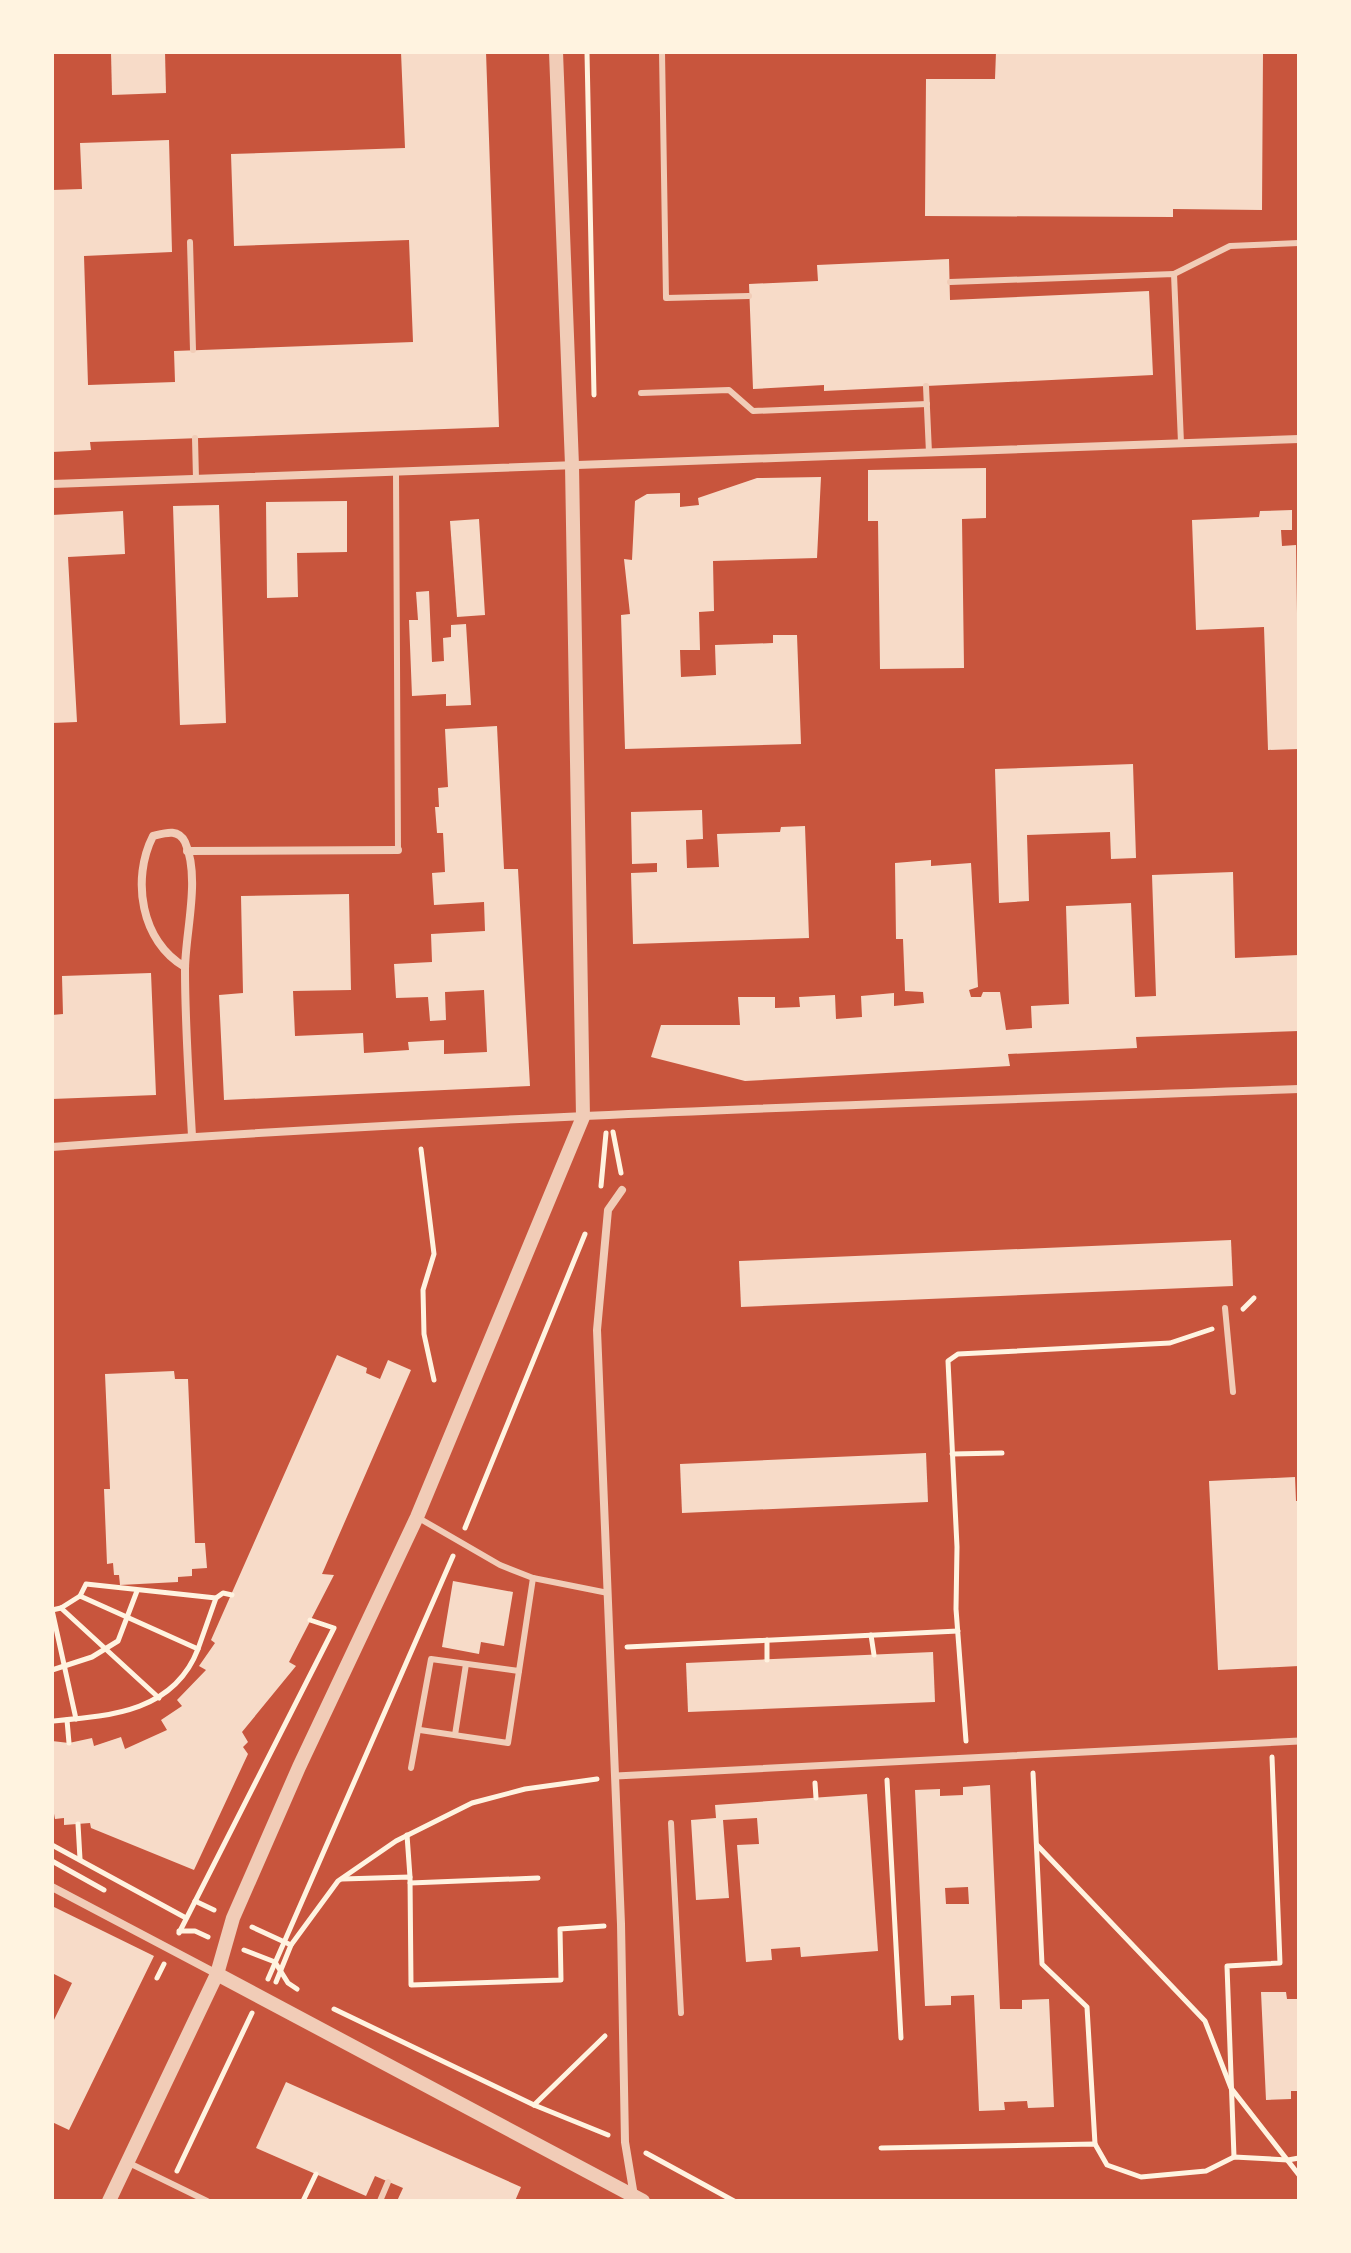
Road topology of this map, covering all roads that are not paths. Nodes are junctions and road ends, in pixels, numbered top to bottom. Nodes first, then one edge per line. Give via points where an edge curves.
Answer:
1 (556, 52) edge
2 (662, 52) edge
3 (190, 242) dead end
4 (1299, 243) edge
5 (1174, 274) junction
6 (950, 282) dead end
7 (749, 296) dead end
8 (193, 350) dead end
9 (926, 386) dead end
10 (641, 393) dead end
11 (927, 404) junction
12 (195, 438) dead end
13 (1299, 439) edge
14 (1181, 443) junction
15 (929, 453) junction
16 (572, 465) junction
17 (396, 472) junction
18 (196, 479) junction
19 (52, 484) edge
20 (398, 850) joint
21 (187, 851) junction
22 (185, 967) junction
23 (1299, 1089) edge
24 (583, 1117) junction
25 (192, 1136) junction
26 (52, 1147) edge
27 (622, 1190) road end
28 (1225, 1308) dead end
29 (1233, 1392) dead end
30 (417, 1517) junction
31 (533, 1578) junction
32 (608, 1593) junction
33 (466, 1664) junction
34 (519, 1671) junction
35 (420, 1730) junction
36 (455, 1735) junction
37 (1299, 1741) edge
38 (411, 1768) dead end
39 (616, 1776) junction
40 (671, 1823) dead end
41 (52, 1887) edge
42 (217, 1974) junction
43 (681, 2013) dead end
44 (127, 2162) junction
45 (388, 2182) dead end
46 (638, 2199) edge
47 (109, 2201) edge
48 (207, 2201) edge
49 (380, 2201) edge

1 - 16 street
2 - 7 lane via 666,298
3 - 8 lane
4 - 5 lane via 1230,246
5 - 6 lane
5 - 14 lane
9 - 11 lane
10 - 11 lane via 729,390 753,411
11 - 15 lane
12 - 18 lane
13 - 14 street
14 - 15 street
15 - 16 street
16 - 17 street
16 - 24 street
17 - 18 street
17 - 20 lane
18 - 19 street
20 - 21 street
21 - 22 street via 192,899
21 - 22 street via 177,834 153,836 142,873 152,934 166,955
22 - 25 street
23 - 24 street
24 - 25 street
24 - 30 street
25 - 26 street
27 - 32 street via 608,1210 597,1330
28 - 29 lane
30 - 31 lane
30 - 42 street via 299,1767 233,1918
31 - 32 lane
31 - 34 lane
32 - 39 street
33 - 34 lane
33 - 35 lane via 431,1659
33 - 36 lane
34 - 36 lane via 508,1743
35 - 36 lane
35 - 38 lane
37 - 39 street
39 - 46 street via 625,2142
40 - 43 lane
41 - 42 street
42 - 44 street
42 - 46 street
44 - 47 street
44 - 48 lane
45 - 49 lane

